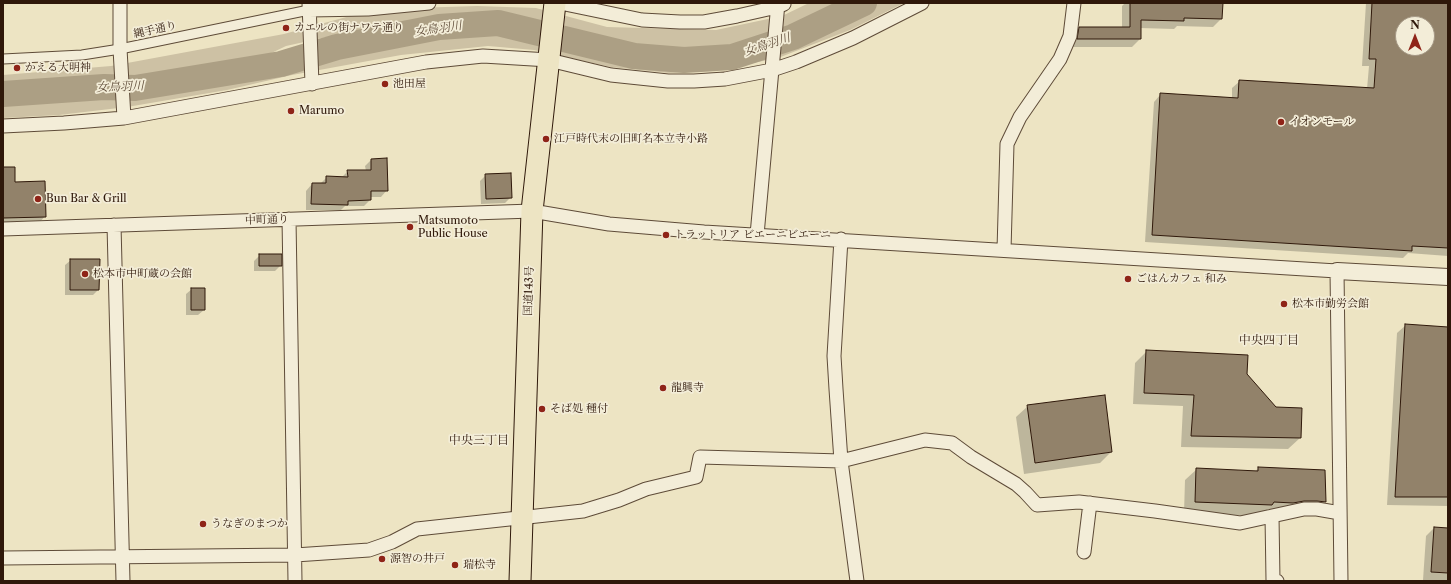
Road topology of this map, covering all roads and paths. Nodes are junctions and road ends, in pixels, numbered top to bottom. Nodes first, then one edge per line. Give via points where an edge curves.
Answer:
1 (120, 3) edge
2 (429, 3) edge
3 (922, 3) edge
4 (1074, 3) edge
5 (557, 5) edge
6 (309, 6) edge
7 (779, 6) edge
8 (120, 54) junction
9 (549, 57) junction
10 (3, 60) edge
11 (772, 66) junction
12 (312, 79) junction
13 (124, 114) junction
14 (3, 126) edge
15 (532, 211) junction
16 (289, 219) junction
17 (114, 225) junction
18 (3, 229) edge
19 (757, 235) junction
20 (840, 239) junction
21 (1004, 250) junction
22 (1337, 271) junction
23 (1448, 277) edge
24 (842, 461) junction
25 (1090, 503) junction
26 (1340, 513) junction
27 (1272, 516) junction
28 (522, 517) junction
29 (1084, 552) dead end
30 (295, 555) junction
31 (3, 558) edge
32 (122, 558) junction
33 (123, 581) edge
34 (295, 581) edge
35 (520, 581) edge
36 (857, 581) edge
37 (1277, 581) edge
38 (1341, 581) edge

1 - 8 street
2 - 6 street via 368,8
3 - 11 street via 853,38 796,62
4 - 21 street via 1070,36 1060,59 1020,117 1007,144
5 - 7 street via 642,20 680,22 704,22
5 - 9 highway, 国道143号
6 - 8 street, 縄手通り
6 - 12 street
7 - 11 street
8 - 10 street, 縄手通り
8 - 13 street
9 - 11 street via 611,74 668,81 725,79
9 - 12 street via 483,56 430,61 345,76
9 - 15 highway, 国道143号
11 - 19 street
12 - 13 street
13 - 14 street via 64,124
15 - 16 street, 中町通り
15 - 19 street, 中町通り via 609,224
15 - 28 highway, 国道143号
16 - 17 street, 中町通り
16 - 30 street
17 - 18 street, 中町通り
17 - 32 street
19 - 20 street, 中町通り
20 - 21 street, 中町通り
20 - 24 street via 834,356
21 - 22 street, 中町通り
22 - 23 street
22 - 26 street
24 - 25 street via 925,440 952,443 1016,484 1037,505
24 - 28 street via 700,457 696,477 646,489 583,511
24 - 36 street
25 - 27 street via 1240,523
25 - 29 street
26 - 27 street via 1304,509
26 - 38 street
27 - 37 street via 1273,580
28 - 30 street via 417,528 392,542 369,550
28 - 35 highway, 国道143号
30 - 32 street
30 - 34 street
31 - 32 street
32 - 33 street

